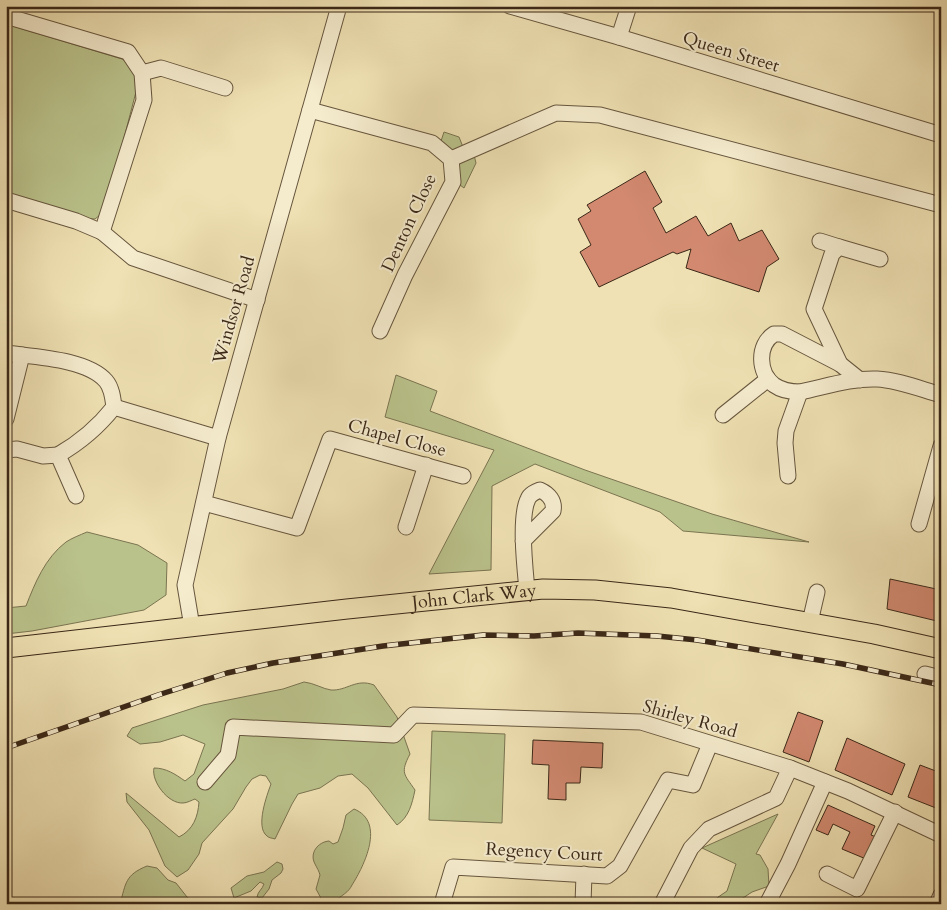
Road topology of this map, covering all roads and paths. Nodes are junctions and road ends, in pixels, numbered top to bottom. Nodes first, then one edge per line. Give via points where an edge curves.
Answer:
1 (339, 6) edge
2 (510, 6) edge
3 (628, 6) edge
4 (542, 10) edge
5 (6, 16) edge
6 (619, 37) junction
7 (142, 73) junction
8 (225, 88) dead end
9 (310, 110) junction
10 (941, 135) edge
11 (452, 159) junction
12 (6, 200) edge
13 (941, 205) edge
14 (102, 232) junction
15 (820, 241) dead end
16 (839, 247) junction
17 (880, 259) dead end
18 (257, 300) junction
19 (380, 331) dead end
20 (6, 353) edge
21 (22, 356) junction
22 (840, 364) junction
23 (768, 379) junction
24 (860, 380) junction
25 (800, 392) junction
26 (941, 395) edge
27 (114, 407) junction
28 (723, 416) dead end
29 (6, 419) edge
30 (218, 438) junction
31 (941, 446) edge
32 (6, 450) edge
33 (58, 455) junction
34 (426, 466) junction
35 (463, 476) dead end
36 (788, 476) dead end
37 (76, 496) dead end
38 (204, 503) junction
39 (918, 524) dead end
40 (406, 527) dead end
41 (523, 541) junction
42 (527, 590) junction
43 (817, 592) dead end
44 (810, 622) junction
45 (192, 627) junction
46 (6, 648) edge
47 (941, 649) edge
48 (925, 674) dead end
49 (941, 678) edge
50 (710, 744) junction
51 (790, 768) junction
52 (205, 782) dead end
53 (825, 782) junction
54 (895, 812) junction
55 (941, 835) edge
56 (584, 874) junction
57 (827, 874) dead end
58 (941, 895) edge
59 (442, 904) edge
60 (584, 904) edge
61 (662, 904) edge
62 (766, 904) edge
63 (937, 904) edge

1 - 9 street, Windsor Road
2 - 4 street, Queen Street
3 - 6 street
4 - 6 street, Queen Street
5 - 7 street via 128,52
6 - 10 street, Queen Street
7 - 8 street via 161,68
7 - 14 street via 144,100
9 - 11 street, Denton Close via 432,142
9 - 18 street, Windsor Road
11 - 13 street via 556,113 600,115
11 - 19 street, Denton Close via 453,182
12 - 14 street
14 - 18 street via 133,258
15 - 16 street
16 - 17 street
16 - 22 street via 832,254 814,309
18 - 30 street, Windsor Road
20 - 21 street
21 - 27 street via 58,360 95,371 108,382
21 - 29 street
22 - 23 street via 782,334 774,334 762,353
22 - 24 street
23 - 25 street via 779,388
23 - 28 street
24 - 25 street
24 - 26 street via 896,382
25 - 36 street via 786,431
27 - 30 street
27 - 33 street via 104,419
30 - 38 street, Windsor Road
31 - 39 street
32 - 33 street
33 - 37 street
34 - 35 street, Chapel Close
34 - 38 street, Chapel Close via 330,439 297,528
34 - 40 street
38 - 45 street, Windsor Road via 185,586
41 - 41 street via 528,497 540,490 551,499 553,512
41 - 42 street
42 - 44 main road, John Clark Way via 595,590 671,598
42 - 45 main road, John Clark Way
43 - 44 street
44 - 47 main road, John Clark Way
45 - 46 main road, John Clark Way
48 - 49 street
50 - 51 street, Shirley Road
50 - 52 street, Shirley Road via 641,722 413,715 394,735 233,728 228,755
50 - 56 street, Regency Court via 693,785 668,780 620,866 607,876
51 - 53 street, Shirley Road
51 - 61 street via 776,798 709,829 691,848
53 - 54 street, Shirley Road
53 - 62 street
54 - 55 street, Shirley Road
54 - 57 street via 857,889
56 - 59 street, Regency Court via 453,866
56 - 60 street
58 - 63 street

